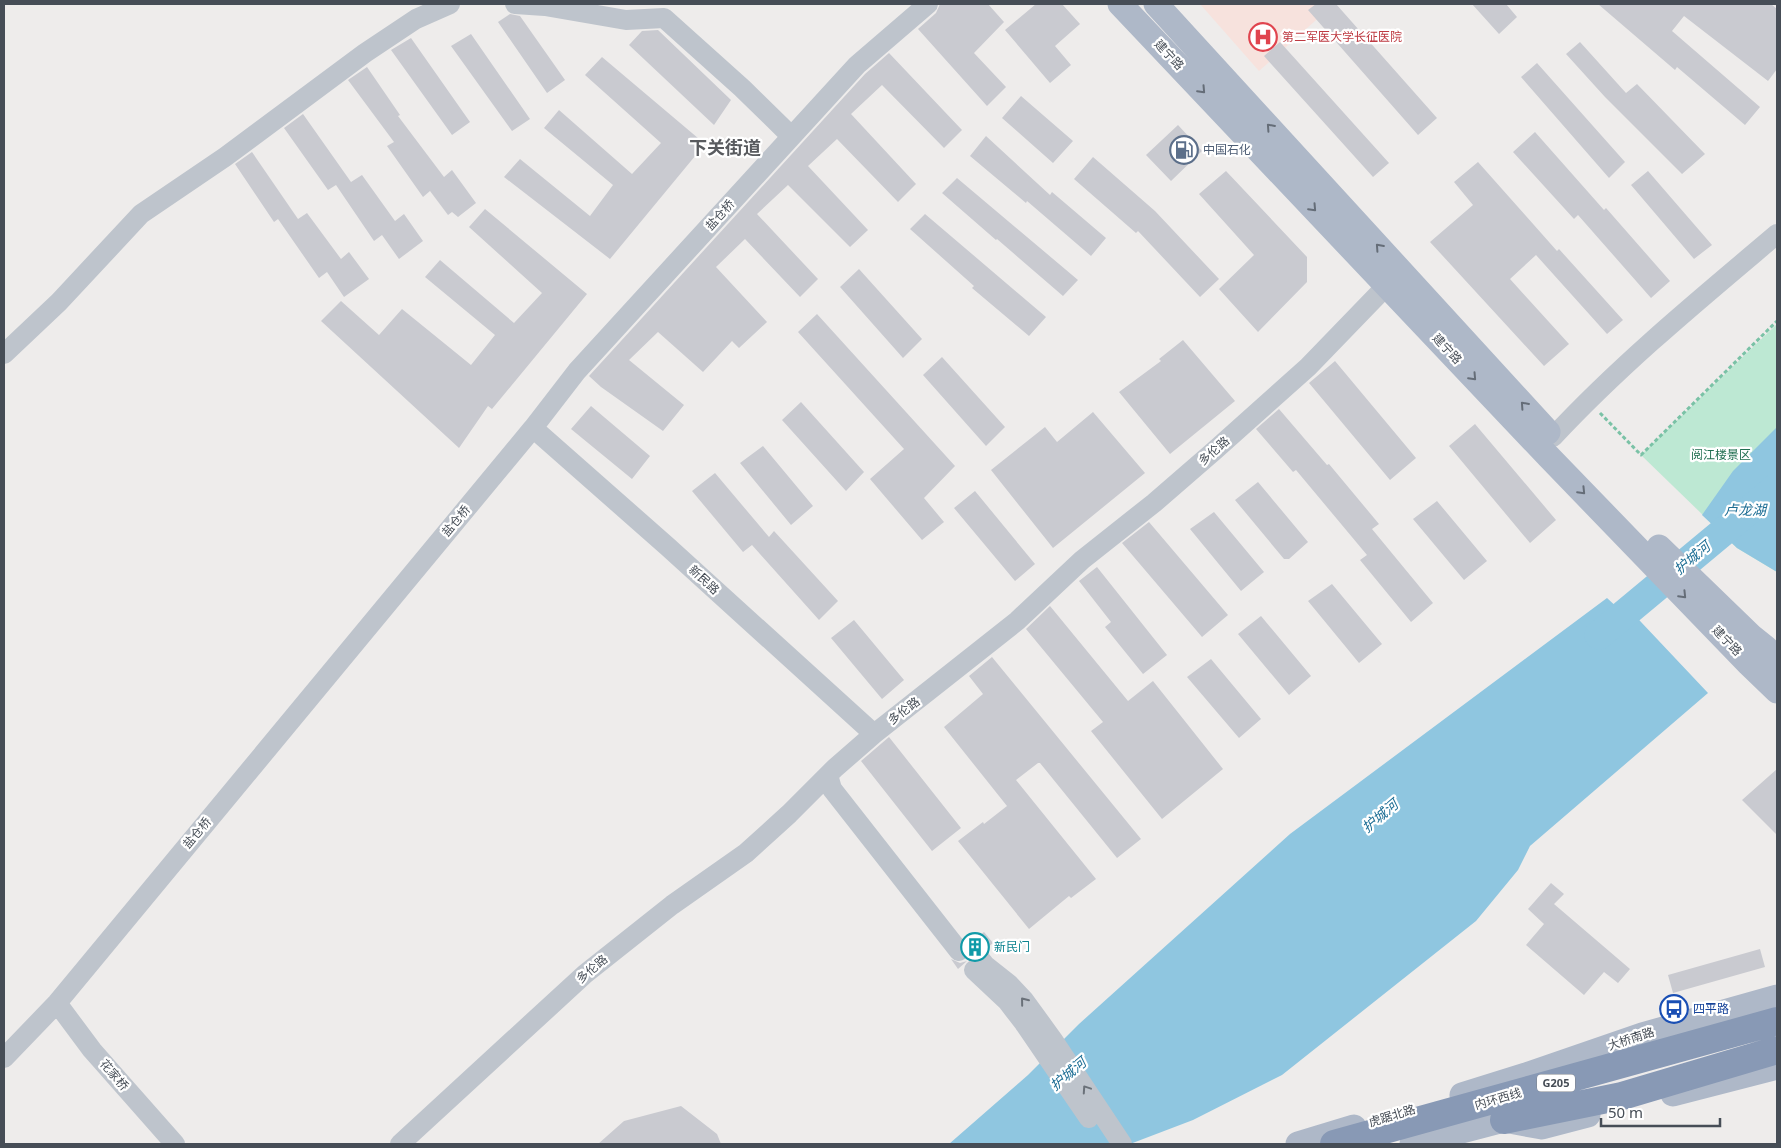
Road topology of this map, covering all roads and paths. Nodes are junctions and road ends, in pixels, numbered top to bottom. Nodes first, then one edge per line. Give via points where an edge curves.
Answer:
1 (450, 4) edge
2 (514, 4) edge
3 (928, 4) edge
4 (1120, 4) edge
5 (1156, 4) edge
6 (791, 136) junction
7 (1777, 234) edge
8 (1394, 278) junction
9 (1777, 321) edge
10 (4, 354) edge
11 (1587, 400) junction
12 (533, 428) junction
13 (1553, 437) junction
14 (1645, 545) junction
15 (1764, 650) edge
16 (1777, 691) edge
17 (874, 734) junction
18 (828, 775) junction
19 (1777, 997) edge
20 (57, 1003) junction
21 (1777, 1006) edge
22 (1777, 1021) edge
23 (1777, 1034) edge
24 (1047, 1044) junction
25 (1777, 1050) edge
26 (4, 1058) edge
27 (1777, 1067) edge
28 (1487, 1088) junction
29 (1504, 1120) junction
30 (175, 1144) edge
31 (400, 1144) edge
32 (1107, 1144) edge
33 (1122, 1144) edge
34 (1298, 1144) edge
35 (1334, 1144) edge
36 (1375, 1144) edge
37 (1412, 1144) edge

1 - 10 street via 416,19 365,53 225,157 141,214 59,302
2 - 6 street via 626,20 664,18
3 - 6 street, 盐仓桥 via 857,65
4 -> 8 main road, 建宁路
8 -> 5 main road, 建宁路
6 - 12 street, 盐仓桥 via 577,371
7 - 11 street via 1680,315
13 -> 8 main road, 建宁路
8 -> 14 main road, 建宁路
8 - 17 street, 多伦路 via 1308,367 1214,451 1082,560 1018,621
9 - 11 path via 1641,455
11 - 13 street
12 - 17 street, 新民路
12 - 20 street, 盐仓桥
13 - 14 main road, 建宁路
14 - 15 main road, 建宁路
15 - 16 main road, 建宁路
17 - 18 street, 多伦路
18 - 24 street via 832,789 968,953 1009,984 1024,1000
18 - 31 street, 多伦路 via 746,853 672,905 585,974
19 - 28 main road, 大桥南路 via 1642,1035
20 - 26 street, 盐仓桥
20 - 30 street, 花家桥 via 92,1050
21 - 28 highway via 1529,1082
22 - 35 highway, 内环西线 / G205
23 - 36 highway, 内环西线 / G205
24 - 32 street
33 -> 24 street
25 - 29 highway via 1622,1096
27 - 29 main road via 1542,1127
28 - 34 main road, 虎踞北路
29 - 37 main road

